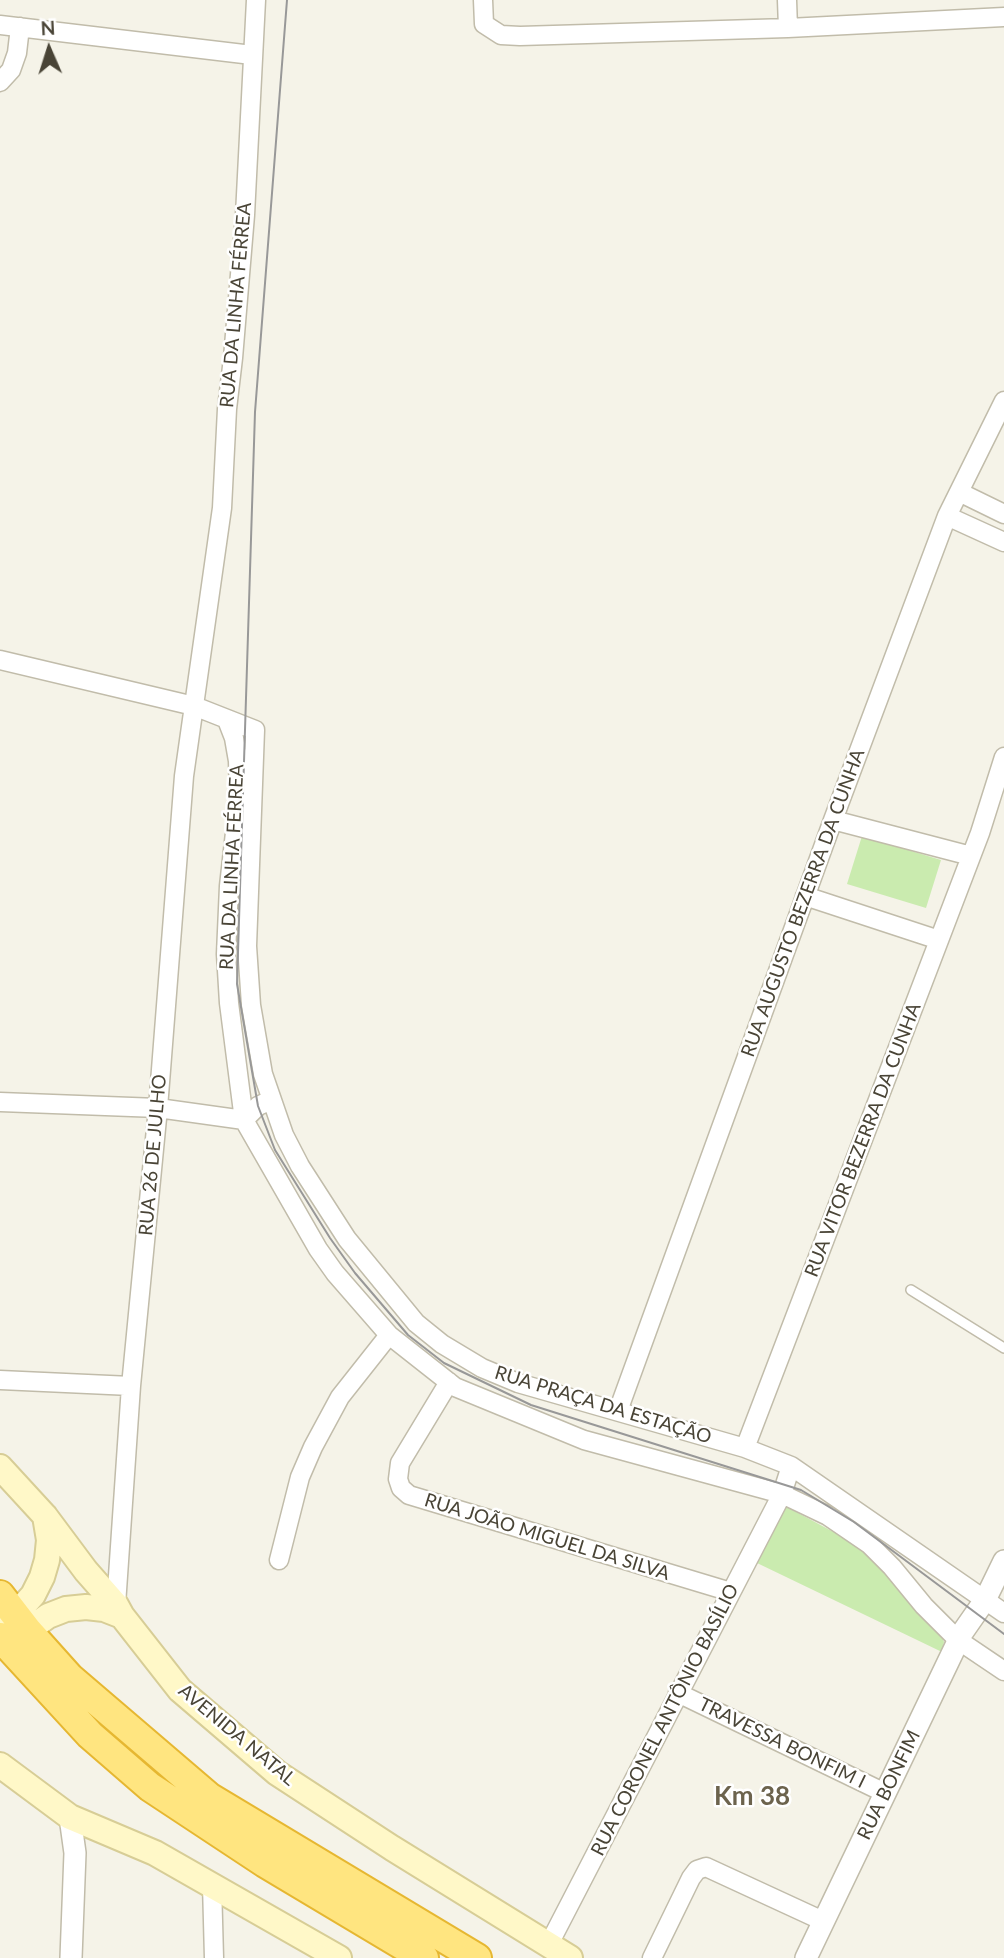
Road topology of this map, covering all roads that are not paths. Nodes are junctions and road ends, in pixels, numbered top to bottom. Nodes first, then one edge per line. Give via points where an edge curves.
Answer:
1 (256, 0) edge
2 (483, 0) edge
3 (787, 0) edge
4 (1004, 17) edge
5 (0, 24) edge
6 (20, 27) junction
7 (788, 28) junction
8 (253, 55) junction
9 (0, 82) edge
10 (1004, 401) edge
11 (959, 492) junction
12 (1004, 514) edge
13 (947, 516) junction
14 (1004, 542) edge
15 (0, 660) edge
16 (194, 706) junction
17 (227, 720) junction
18 (1004, 757) edge
19 (1004, 792) edge
20 (833, 820) junction
21 (981, 833) junction
22 (971, 856) junction
23 (806, 896) junction
24 (939, 940) junction
25 (271, 1100) junction
26 (0, 1102) edge
27 (158, 1108) junction
28 (244, 1120) junction
29 (911, 1290) dead end
30 (388, 1335) junction
31 (1004, 1349) edge
32 (0, 1380) edge
33 (131, 1385) junction
34 (452, 1385) junction
35 (618, 1411) junction
36 (745, 1448) junction
37 (791, 1466) junction
38 (0, 1467) edge
39 (782, 1494) junction
40 (44, 1516) junction
41 (279, 1560) dead end
42 (1004, 1561) edge
43 (731, 1592) junction
44 (980, 1607) junction
45 (119, 1610) junction
46 (1004, 1613) edge
47 (7, 1629) edge
48 (958, 1640) junction
49 (1004, 1671) edge
50 (678, 1693) junction
51 (0, 1765) edge
52 (885, 1793) junction
53 (70, 1817) junction
54 (212, 1884) junction
55 (823, 1921) junction
56 (559, 1952) edge
57 (71, 1958) edge
58 (214, 1958) edge
59 (339, 1958) edge
60 (424, 1958) edge
61 (477, 1958) edge
62 (652, 1958) edge
63 (806, 1958) edge

1 - 8 street, RUA DA LINHA FÉRREA
2 - 7 street via 484,24 501,35
3 - 7 street
4 - 7 street
5 - 6 street
6 - 8 street
6 - 9 street via 11,70
8 - 16 street, RUA DA LINHA FÉRREA via 222,508
10 - 11 street, RUA AUGUSTO BEZERRA DA CUNHA
11 - 12 street
11 - 13 street, RUA AUGUSTO BEZERRA DA CUNHA
13 - 14 street
13 - 20 street, RUA AUGUSTO BEZERRA DA CUNHA
15 - 16 street
16 - 17 street
16 - 27 street, RUA 26 DE JULHO via 184,776
17 - 25 street, RUA PRAÇA DA ESTAÇÃO via 255,730 247,946 255,1037
17 - 28 street, RUA DA LINHA FÉRREA via 239,761 239,797 226,954
18 - 21 street, RUA VITOR BEZERRA DA CUNHA
19 - 21 street, RUA VITOR BEZERRA DA CUNHA
20 - 22 street
20 - 23 street, RUA AUGUSTO BEZERRA DA CUNHA
21 - 22 street, RUA VITOR BEZERRA DA CUNHA
22 - 24 street, RUA VITOR BEZERRA DA CUNHA
23 - 24 street
23 - 35 street, RUA AUGUSTO BEZERRA DA CUNHA
24 - 36 street, RUA VITOR BEZERRA DA CUNHA
25 - 28 street
25 - 35 street, RUA PRAÇA DA ESTAÇÃO via 284,1135 321,1200 416,1322 482,1368
26 - 27 street
27 - 28 street
27 - 33 street, RUA 26 DE JULHO
28 - 30 street, RUA DA LINHA FÉRREA via 318,1249
29 - 31 lane
30 - 34 street, RUA DA LINHA FÉRREA
30 - 41 street via 340,1397 313,1447 299,1477
32 - 33 street
33 - 45 street, RUA 26 DE JULHO
34 - 39 street, RUA PRAÇA DA ESTAÇÃO via 584,1440
34 - 43 street, RUA JOÃO MIGUEL DA SILVA via 400,1463 398,1479 409,1495
35 - 36 street, RUA PRAÇA DA ESTAÇÃO
36 - 37 street, RUA PRAÇA DA ESTAÇÃO
37 - 39 street, RUA CORONEL ANTÔNIO BASÍLIO
37 - 44 street, RUA PRAÇA DA ESTAÇÃO
38 - 40 main road, AVENIDA NATAL
39 - 43 street, RUA CORONEL ANTÔNIO BASÍLIO
39 - 48 street, RUA PRAÇA DA ESTAÇÃO via 828,1516 869,1544
40 - 45 main road, AVENIDA NATAL
40 - 47 main road via 49,1540 42,1577
42 - 44 street, RUA BONFIM
43 - 50 street, RUA CORONEL ANTÔNIO BASÍLIO
44 - 46 street, RUA PRAÇA DA ESTAÇÃO
44 - 48 street, RUA BONFIM
45 - 47 main road via 66,1609
45 - 56 main road, AVENIDA NATAL via 180,1690 277,1773
47 - 60 highway via 90,1735 150,1787 265,1863
47 - 61 highway via 209,1797
48 - 49 street, RUA PRAÇA DA ESTAÇÃO
48 - 52 street, RUA BONFIM
50 - 52 street, TRAVESSA BONFIM I
50 - 56 street, RUA CORONEL ANTÔNIO BASÍLIO
51 - 53 main road
52 - 55 street, RUA BONFIM
53 - 54 main road via 155,1853
53 - 57 street via 75,1853
54 - 58 street
54 - 59 main road
55 - 62 street via 706,1867 691,1878
55 - 63 street, RUA BONFIM

